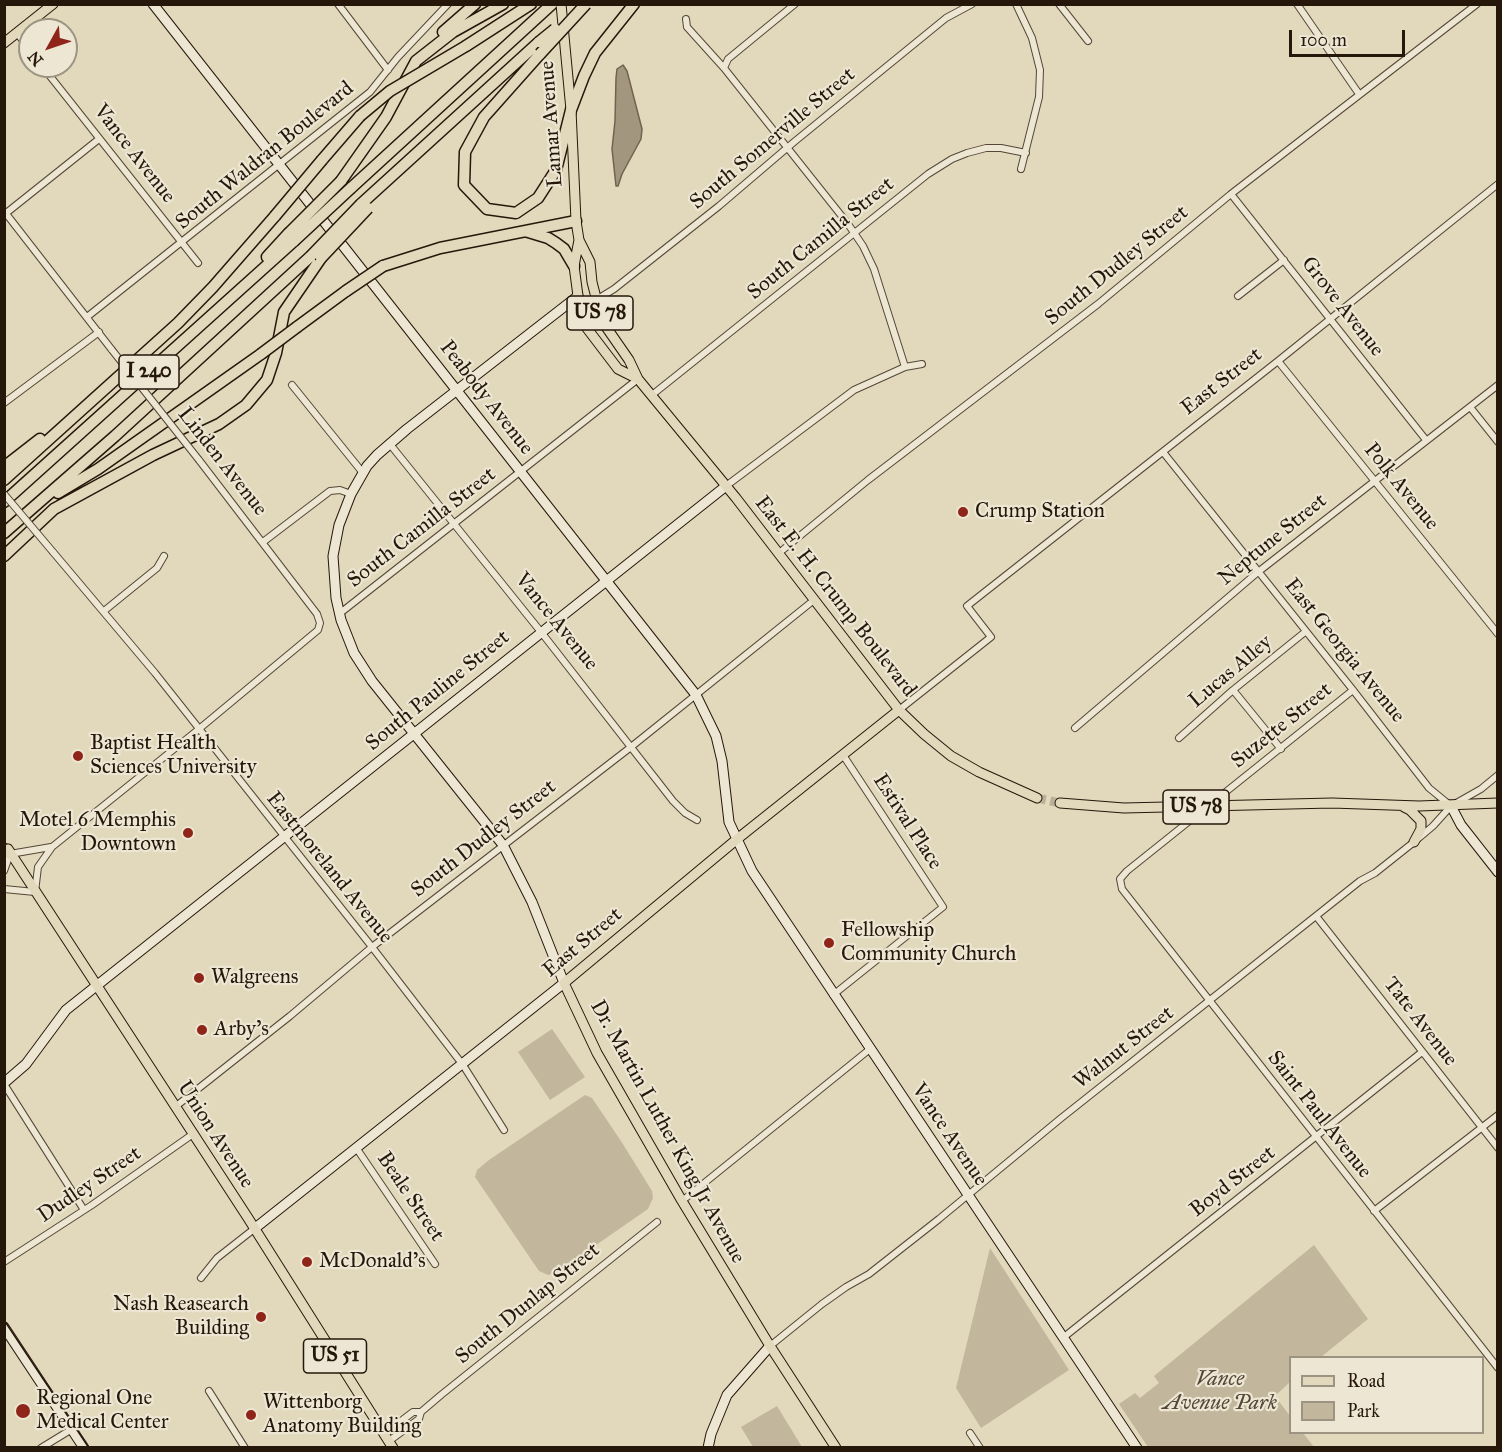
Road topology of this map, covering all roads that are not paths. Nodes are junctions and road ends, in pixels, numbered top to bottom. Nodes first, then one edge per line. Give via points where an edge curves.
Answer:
1 (53, 4) edge
2 (153, 4) edge
3 (338, 4) edge
4 (448, 4) edge
5 (475, 4) edge
6 (503, 4) edge
7 (531, 4) edge
8 (552, 4) edge
9 (561, 4) edge
10 (585, 4) edge
11 (634, 4) edge
12 (795, 4) edge
13 (972, 4) edge
14 (1016, 4) edge
15 (1059, 4) edge
16 (1298, 4) edge
17 (1477, 4) edge
18 (686, 19) dead end
19 (17, 33) joint
20 (1088, 41) dead end
21 (4, 43) edge
22 (540, 48) junction
23 (416, 61) junction
24 (724, 68) junction
25 (388, 70) junction
26 (51, 78) edge
27 (1359, 94) junction
28 (570, 110) junction
29 (99, 139) junction
30 (786, 148) junction
31 (1026, 153) junction
32 (279, 165) junction
33 (1021, 169) dead end
34 (1497, 184) edge
35 (1230, 194) junction
36 (5, 213) edge
37 (576, 221) junction
38 (522, 230) junction
39 (854, 232) junction
40 (291, 237) junction
41 (579, 240) junction
42 (182, 243) junction
43 (316, 257) junction
44 (1284, 260) junction
45 (198, 263) dead end
46 (574, 266) junction
47 (578, 296) junction
48 (1238, 296) dead end
49 (596, 300) junction
50 (87, 317) junction
51 (1330, 318) junction
52 (99, 332) junction
53 (1278, 361) junction
54 (921, 364) dead end
55 (905, 367) junction
56 (638, 379) junction
57 (292, 385) dead end
58 (1497, 385) edge
59 (456, 390) junction
60 (652, 395) junction
61 (4, 403) edge
62 (89, 403) junction
63 (1470, 408) junction
64 (1426, 440) junction
65 (1497, 442) edge
66 (389, 443) junction
67 (1163, 452) junction
68 (4, 467) edge
69 (521, 472) junction
70 (363, 473) junction
71 (4, 480) edge
72 (1375, 480) junction
73 (726, 486) junction
74 (4, 494) edge
75 (351, 494) junction
76 (4, 502) edge
77 (40, 504) junction
78 (453, 525) junction
79 (4, 533) edge
80 (263, 542) junction
81 (779, 553) junction
82 (4, 555) edge
83 (164, 556) dead end
84 (1258, 572) junction
85 (606, 580) junction
86 (814, 600) junction
87 (104, 611) junction
88 (339, 614) junction
89 (541, 632) junction
90 (1305, 632) junction
91 (1497, 634) edge
92 (1233, 690) junction
93 (1353, 690) junction
94 (696, 695) junction
95 (899, 710) junction
96 (1075, 728) dead end
97 (199, 729) junction
98 (414, 733) junction
99 (1179, 738) dead end
100 (631, 747) junction
101 (1281, 749) junction
102 (843, 755) junction
103 (1497, 775) edge
104 (1037, 798) tunnel mouth
105 (1060, 803) tunnel mouth
106 (1497, 803) edge
107 (1402, 806) junction
108 (1451, 806) junction
109 (1207, 807) junction
110 (698, 820) dead end
111 (284, 838) junction
112 (736, 840) junction
113 (1414, 842) junction
114 (502, 845) junction
115 (52, 847) junction
116 (6, 849) edge
117 (4, 871) edge
118 (1497, 872) edge
119 (1120, 879) joint
120 (4, 889) edge
121 (35, 892) junction
122 (1316, 916) junction
123 (372, 947) junction
124 (564, 982) junction
125 (96, 986) junction
126 (833, 995) junction
127 (1209, 1002) junction
128 (870, 1048) junction
129 (1422, 1052) junction
130 (463, 1065) junction
131 (4, 1084) edge
132 (176, 1107) junction
133 (1497, 1115) edge
134 (1481, 1127) junction
135 (504, 1130) dead end
136 (193, 1134) junction
137 (1315, 1137) junction
138 (1497, 1148) edge
139 (357, 1149) junction
140 (968, 1196) junction
141 (682, 1201) junction
142 (84, 1210) junction
143 (1374, 1211) junction
144 (657, 1222) dead end
145 (254, 1228) junction
146 (4, 1262) edge
147 (435, 1264) dead end
148 (201, 1278) dead end
149 (4, 1327) edge
150 (1064, 1337) junction
151 (770, 1346) junction
152 (1497, 1368) edge
153 (209, 1391) dead end
154 (72, 1430) junction
155 (970, 1433) dead end
156 (389, 1441) edge
157 (41, 1448) edge
158 (84, 1448) edge
159 (245, 1448) edge
160 (708, 1448) edge
161 (836, 1448) edge
162 (980, 1448) edge
163 (1137, 1448) edge

1 - 19 main road
2 - 32 street, Peabody Avenue
3 - 25 street
4 - 25 street, South Waldran Boulevard
5 - 23 highway
6 - 23 highway via 453,32
7 - 62 highway, bridge via 390,91 360,116 213,287 178,324
8 - 40 highway, I 240, bridge via 351,188
9 - 28 main road, Lamar Avenue / US 78
10 - 22 highway, I 240, bridge
11 - 28 highway via 595,52
12 - 24 street via 728,59
13 - 30 street, South Somerville Street via 946,18
14 - 31 street via 1032,38 1040,70 1039,97
15 - 20 street
16 - 27 street
17 - 27 street, South Dudley Street
18 - 24 street via 687,27
19 - 21 main road
22 - 28 highway via 484,117 465,153 464,184 487,209 516,213 538,198 556,170
22 - 43 highway, I 240, bridge via 420,152
23 - 40 highway, bridge via 386,117 341,181
24 - 30 street
25 - 32 street, South Waldran Boulevard via 370,92
26 - 29 street, Vance Avenue
27 - 35 street, South Dudley Street
28 - 37 main road, Lamar Avenue / US 78
29 - 36 street
29 - 42 street, Vance Avenue
30 - 39 street
30 - 49 street, South Somerville Street
31 - 33 street
31 - 39 street, South Camilla Street via 987,148 952,159
32 - 42 street, South Waldran Boulevard
32 - 59 street, Peabody Avenue
34 - 51 street, East Street
35 - 44 street, Grove Avenue
35 - 81 street, South Dudley Street via 1098,304
36 - 50 street, Linden Avenue
37 - 38 highway
37 - 41 main road, Lamar Avenue / US 78
38 - 46 highway via 556,243
38 - 77 highway, bridge via 440,248 383,266 89,475
39 - 55 street via 874,269
39 - 60 street, South Camilla Street
40 - 76 highway, I 240 via 230,298
41 - 46 main road, East E. H. Crump Boulevard / US 78
41 - 49 main road, East E. H. Crump Boulevard / US 78 via 590,262
42 - 45 street, Vance Avenue
42 - 50 street, South Waldran Boulevard
43 - 77 highway, I 240
43 - 82 highway via 284,312 267,380 246,405 219,424 54,508
44 - 48 street
44 - 51 street, Grove Avenue
46 - 47 main road, East E. H. Crump Boulevard / US 78
47 - 56 main road, East E. H. Crump Boulevard / US 78 via 586,327 596,342 618,369
47 - 59 street, Dr. Martin Luther King Jr Avenue
49 - 56 main road, East E. H. Crump Boulevard / US 78 via 602,321
50 - 52 street, Linden Avenue
51 - 53 street, East Street
51 - 64 street, Grove Avenue
52 - 61 street
52 - 80 street, Linden Avenue, bridge
53 - 67 street, East Street
53 - 72 street, Polk Avenue
54 - 55 street, South Pauline Street
55 - 73 street, South Pauline Street via 854,390
56 - 60 main road, East E. H. Crump Boulevard / US 78
56 - 69 street, South Camilla Street
57 - 70 street
58 - 63 street, Neptune Street
59 - 66 street, Dr. Martin Luther King Jr Avenue
59 - 69 street, Peabody Avenue
60 - 73 main road, East E. H. Crump Boulevard / US 78
62 - 68 highway
62 - 71 highway
63 - 64 street, Neptune Street
63 - 65 street
64 - 72 street, Neptune Street
66 - 70 street, Dr. Martin Luther King Jr Avenue
66 - 78 street, Vance Avenue
67 - 84 street, East Georgia Avenue
67 - 95 street, East Street via 967,606 991,637
69 - 78 street, South Camilla Street
69 - 85 street, Peabody Avenue
70 - 75 street, Dr. Martin Luther King Jr Avenue
72 - 84 street, Neptune Street
72 - 91 street, Polk Avenue
73 - 81 main road, East E. H. Crump Boulevard / US 78
73 - 85 street, South Pauline Street
74 - 87 street, Eastmoreland Avenue, bridge
75 - 80 street via 335,490 324,494
75 - 88 street, Dr. Martin Luther King Jr Avenue via 333,556
77 - 79 highway, I 240
78 - 88 street, South Camilla Street
78 - 89 street, Vance Avenue
80 - 97 street, Linden Avenue via 317,614 318,630
81 - 86 main road, East E. H. Crump Boulevard / US 78
83 - 87 street via 158,568
84 - 90 street, East Georgia Avenue
84 - 96 street, Neptune Street
85 - 89 street, South Pauline Street
85 - 94 street, Peabody Avenue
86 - 94 street, South Dudley Street
86 - 95 main road, East E. H. Crump Boulevard / US 78
87 - 97 street, Eastmoreland Avenue
88 - 98 street, Dr. Martin Luther King Jr Avenue via 360,662
89 - 98 street, South Pauline Street
89 - 100 street, Vance Avenue
90 - 92 street, Lucas Alley
90 - 93 street, East Georgia Avenue
92 - 99 street, Lucas Alley
92 - 101 street
93 - 101 street, Suzette Street
93 - 108 street, East Georgia Avenue via 1429,788
94 - 100 street, South Dudley Street
94 - 112 street, Peabody Avenue via 716,736 729,822
95 - 102 main road, East Street
95 - 104 main road, East E. H. Crump Boulevard / US 78 via 951,756
97 - 111 street, Eastmoreland Avenue
97 - 115 street
98 - 111 street, South Pauline Street
98 - 114 street, Dr. Martin Luther King Jr Avenue
100 - 110 street, Vance Avenue via 679,808
100 - 114 street, South Dudley Street
101 - 109 street, Suzette Street
102 - 112 main road, East Street
102 - 126 street, Estival Place via 942,907
103 - 108 street, Walnut Street
105 - 109 main road, US 78 via 1124,808
106 - 108 main road, US 78
107 - 108 main road, US 78
107 - 109 main road, US 78 via 1332,803
107 - 113 main road via 1421,821
108 - 113 street, Walnut Street
108 - 118 street, East Georgia Avenue
109 - 119 street, Suzette Street
111 - 123 street, Eastmoreland Avenue
111 - 125 street, South Pauline Street
112 - 124 main road, East Street
112 - 126 street, Vance Avenue
113 - 122 street, Walnut Street
114 - 123 street, South Dudley Street
114 - 124 street, Dr. Martin Luther King Jr Avenue via 532,902
115 - 116 street
115 - 121 street via 38,867
116 - 117 street
116 - 121 main road, Union Avenue / US 51
119 - 127 street, Saint Paul Avenue via 1122,889
120 - 121 street
121 - 125 main road, Union Avenue / US 51
122 - 127 street, Walnut Street
122 - 129 street, Tate Avenue
123 - 130 street, Eastmoreland Avenue
123 - 132 street, South Dudley Street
124 - 130 street, East Street
124 - 141 main road, Dr. Martin Luther King Jr Avenue via 597,1053
125 - 131 street, South Pauline Street via 66,1010 26,1064
125 - 132 main road, Union Avenue / US 51
126 - 128 street, Vance Avenue
127 - 137 street, Saint Paul Avenue
127 - 140 street, Walnut Street
128 - 140 street, Vance Avenue
128 - 141 street
129 - 134 street, Tate Avenue
129 - 137 street, Boyd Street
130 - 135 street, Eastmoreland Avenue
130 - 139 street, East Street
131 - 142 street
132 - 136 main road, Union Avenue / US 51
133 - 134 street
134 - 138 street, Tate Avenue
134 - 143 street
136 - 142 street, Dudley Street
136 - 145 main road, Union Avenue / US 51
137 - 143 street, Saint Paul Avenue
137 - 150 street, Boyd Street
139 - 145 street, East Street
139 - 147 street, Beale Street
140 - 150 street, Vance Avenue
140 - 151 street, Walnut Street
141 - 151 main road, Dr. Martin Luther King Jr Avenue
142 - 146 street, Dudley Street
143 - 152 street, Saint Paul Avenue
144 - 156 street, South Dunlap Street via 421,1412 413,1412
145 - 148 street, East Street via 217,1258
145 - 156 main road, Union Avenue / US 51
149 - 154 street
150 - 163 street, Vance Avenue
151 - 160 street via 727,1395
151 - 161 main road, Dr. Martin Luther King Jr Avenue
153 - 159 street
154 - 157 street
154 - 158 street
155 - 162 street

